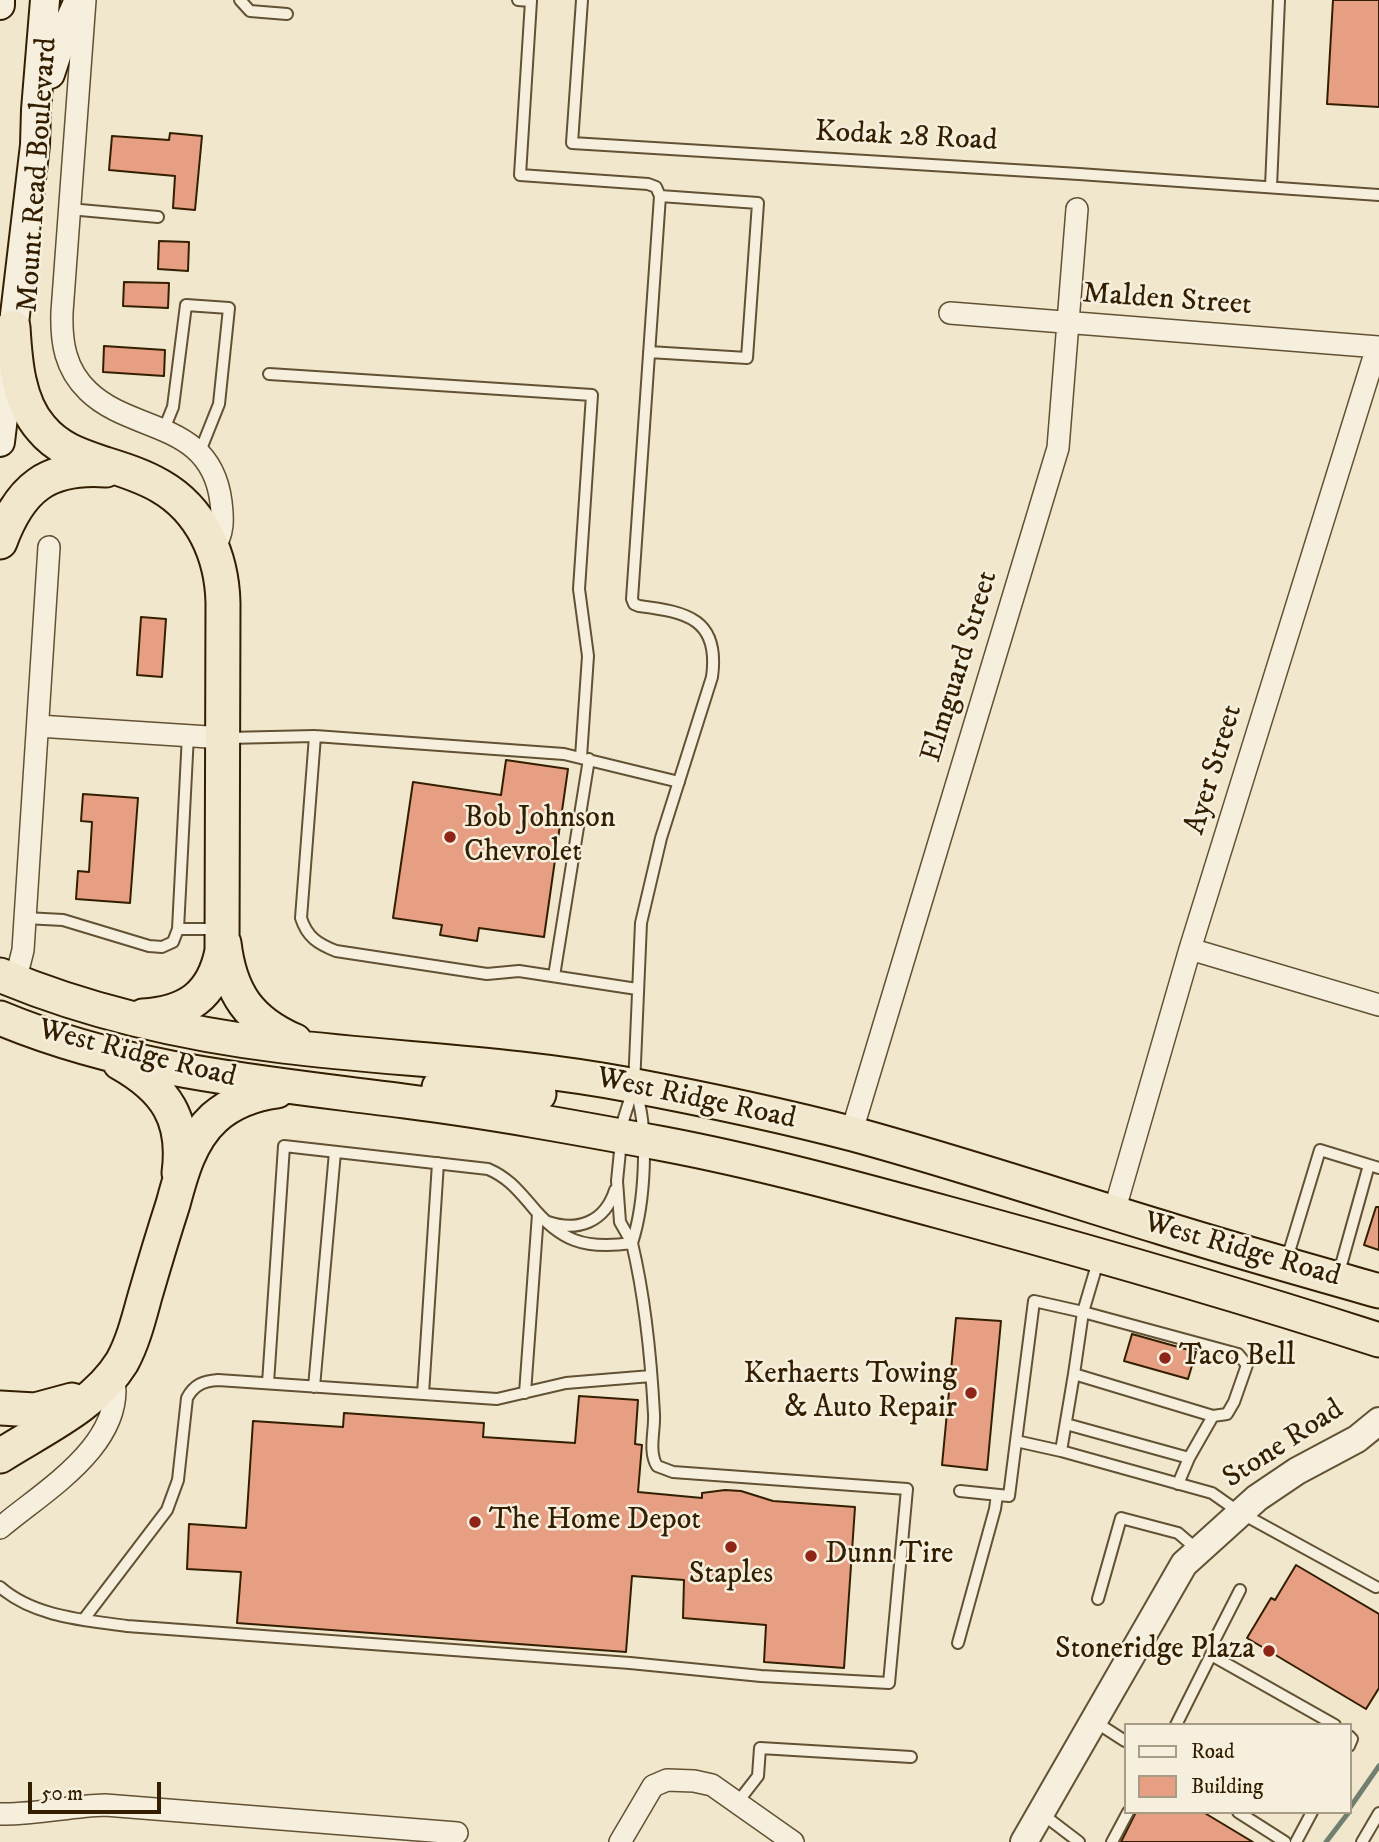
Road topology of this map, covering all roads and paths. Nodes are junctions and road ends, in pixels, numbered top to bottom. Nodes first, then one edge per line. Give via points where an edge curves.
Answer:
1 (45, 0) edge
2 (79, 0) edge
3 (85, 0) edge
4 (240, 0) edge
5 (518, 0) edge
6 (531, 0) edge
7 (582, 0) edge
8 (1279, 0) edge
9 (287, 14) dead end
10 (35, 145) junction
11 (1271, 187) junction
12 (1379, 195) edge
13 (660, 196) junction
14 (69, 209) junction
15 (1077, 209) dead end
16 (159, 217) dead end
17 (950, 313) dead end
18 (1069, 324) junction
19 (13, 327) junction
20 (1378, 347) edge
21 (649, 352) junction
22 (269, 374) dead end
23 (164, 429) junction
24 (0, 442) edge
25 (199, 454) junction
26 (136, 475) junction
27 (0, 542) edge
28 (49, 547) dead end
29 (213, 548) junction
30 (38, 726) junction
31 (188, 735) junction
32 (315, 736) junction
33 (224, 738) junction
34 (585, 758) junction
35 (679, 782) junction
36 (25, 918) junction
37 (178, 929) junction
38 (223, 930) junction
39 (1190, 949) junction
40 (554, 976) junction
41 (9, 979) edge
42 (637, 989) junction
43 (1379, 1005) edge
44 (107, 1012) junction
45 (4, 1020) edge
46 (76, 1044) junction
47 (324, 1050) junction
48 (634, 1086) junction
49 (303, 1088) junction
50 (349, 1094) junction
51 (851, 1134) junction
52 (632, 1138) junction
53 (335, 1152) junction
54 (438, 1163) junction
55 (1374, 1166) edge
56 (617, 1181) junction
57 (177, 1190) junction
58 (1114, 1212) junction
59 (540, 1216) junction
60 (632, 1242) junction
61 (1100, 1255) junction
62 (1286, 1264) junction
63 (1337, 1279) junction
64 (1379, 1291) edge
65 (1083, 1312) junction
66 (1379, 1340) edge
67 (113, 1374) junction
68 (1074, 1374) junction
69 (651, 1376) junction
70 (268, 1384) junction
71 (314, 1387) junction
72 (423, 1394) junction
73 (525, 1394) junction
74 (0, 1408) edge
75 (1213, 1416) junction
76 (1379, 1421) edge
77 (1066, 1423) junction
78 (1016, 1441) junction
79 (1061, 1451) junction
80 (0, 1456) edge
81 (1189, 1458) junction
82 (1178, 1484) junction
83 (960, 1491) dead end
84 (997, 1495) junction
85 (1239, 1512) junction
86 (0, 1528) edge
87 (1199, 1550) junction
88 (0, 1587) edge
89 (1376, 1587) dead end
90 (1240, 1590) dead end
91 (1098, 1599) dead end
92 (84, 1619) junction
93 (958, 1643) dead end
94 (1211, 1655) junction
95 (1094, 1721) junction
96 (1177, 1723) edge
97 (1331, 1723) edge
98 (1124, 1740) edge
99 (911, 1758) dead end
100 (737, 1803) junction
101 (1041, 1813) junction
102 (1379, 1813) edge
103 (0, 1814) edge
104 (1127, 1814) edge
105 (1241, 1814) edge
106 (1311, 1814) edge
107 (457, 1833) dead end
108 (620, 1842) edge
109 (793, 1842) edge
110 (1024, 1842) edge
111 (1079, 1842) edge
112 (1112, 1842) edge
113 (1285, 1842) edge
114 (1296, 1842) edge
115 (1362, 1842) edge

1 - 10 main road, Mount Read Boulevard
2 - 10 main road via 55,54
3 - 14 street, Mount Read Boulevard
4 - 9 lane via 250,11
5 - 6 lane
6 - 13 lane via 520,175 648,184 656,187
7 - 11 lane, Kodak 28 Road via 572,142
8 - 11 lane
10 - 19 main road, Mount Read Boulevard
11 - 12 lane, Kodak 28 Road
13 - 21 lane
13 - 21 lane via 758,204 747,358
14 - 16 lane
14 - 23 street, Mount Read Boulevard via 62,312 65,354 78,379 96,398
15 - 18 street, Elmguard Street
17 - 18 street, Malden Street
18 - 20 street, Malden Street
18 - 51 street, Elmguard Street via 1058,448
19 - 24 main road, Mount Read Boulevard
19 - 26 highway via 22,391 39,426 66,450
20 - 39 street, Ayer Street
21 - 35 lane via 632,599 639,606 684,614 711,640 714,652 712,677
22 - 34 lane via 592,395 579,589 588,656
23 - 25 street
23 - 25 lane via 173,407 186,305 229,308 219,404
25 - 29 street via 213,472 221,499 223,523
26 - 27 highway via 89,470 48,478 18,503
26 - 29 highway via 178,500
28 - 30 street
29 - 33 highway via 223,593
30 - 31 street
30 - 36 street
31 - 33 street
31 - 37 lane
32 - 33 lane
32 - 34 lane
32 - 40 lane via 300,918 305,932 336,951 487,974 519,971
33 - 38 highway
34 - 35 lane
34 - 40 lane
35 - 42 lane via 645,902
36 - 37 lane via 62,920 155,947 173,942
36 - 41 street via 22,959
37 - 38 lane
38 - 44 highway via 216,970 196,1000 164,1014
38 - 47 highway via 230,977 248,1009 282,1035
39 - 43 street
39 - 58 street, Ayer Street
40 - 42 lane
41 - 44 highway, West Ridge Road
42 - 48 lane
44 - 47 highway, West Ridge Road via 218,1037
45 - 46 highway, West Ridge Road
46 - 49 highway, West Ridge Road via 207,1076
46 - 57 highway via 134,1071 167,1102 181,1140
47 - 48 highway, West Ridge Road via 481,1064
48 - 50 highway via 606,1098 579,1100 504,1089 427,1086
48 - 51 highway, West Ridge Road
48 - 52 lane via 626,1106
48 - 52 lane via 642,1112
49 - 50 highway, West Ridge Road
49 - 57 highway via 256,1095 223,1111 194,1146
50 - 52 highway, West Ridge Road
51 - 58 highway, West Ridge Road
52 - 56 lane
52 - 60 lane via 640,1208
52 - 61 highway, West Ridge Road via 828,1181
53 - 54 lane
53 - 70 lane via 284,1146
53 - 71 lane
54 - 59 lane via 498,1173
54 - 72 lane
55 - 62 lane via 1320,1150
55 - 63 lane
56 - 59 lane via 607,1209 586,1224 569,1227
56 - 60 lane via 620,1222
57 - 67 highway via 135,1331
58 - 62 highway, West Ridge Road
59 - 60 lane via 569,1239 599,1244
59 - 73 lane
60 - 69 lane
61 - 65 lane
61 - 66 highway, West Ridge Road
62 - 63 highway, West Ridge Road
63 - 64 highway, West Ridge Road
65 - 68 lane
65 - 75 lane via 1238,1354 1247,1365 1234,1402 1227,1414
65 - 78 lane via 1034,1301
67 - 74 highway via 55,1406 26,1411
67 - 80 highway via 83,1404
67 - 86 street via 115,1400 91,1448 66,1478
68 - 75 lane
68 - 77 lane
69 - 73 lane via 566,1383
69 - 92 lane via 653,1460 664,1470 907,1489 889,1684 127,1626
70 - 71 lane
70 - 92 lane via 209,1381 192,1389 184,1409 178,1480 167,1510
71 - 72 lane
72 - 73 lane via 497,1399
75 - 81 lane
76 - 85 street, Stone Road
77 - 79 lane
77 - 81 lane
78 - 79 lane
78 - 84 lane via 1009,1496
79 - 82 lane
81 - 82 lane
82 - 85 lane via 1212,1493
83 - 84 lane
84 - 93 lane
85 - 87 street, Stone Road
85 - 89 lane
87 - 91 lane via 1178,1533 1121,1518
87 - 95 street, Stone Road via 1184,1564
88 - 92 lane via 30,1606
90 - 94 lane
94 - 96 lane
94 - 97 lane
95 - 98 lane
95 - 101 street, Stone Road
99 - 100 lane via 760,1748 758,1776
100 - 108 street via 712,1785 667,1780 653,1786
100 - 109 street
101 - 110 street, Stone Road
101 - 111 lane
102 - 115 lane
103 - 107 street via 105,1805
104 - 112 lane
105 - 113 lane
106 - 114 lane

